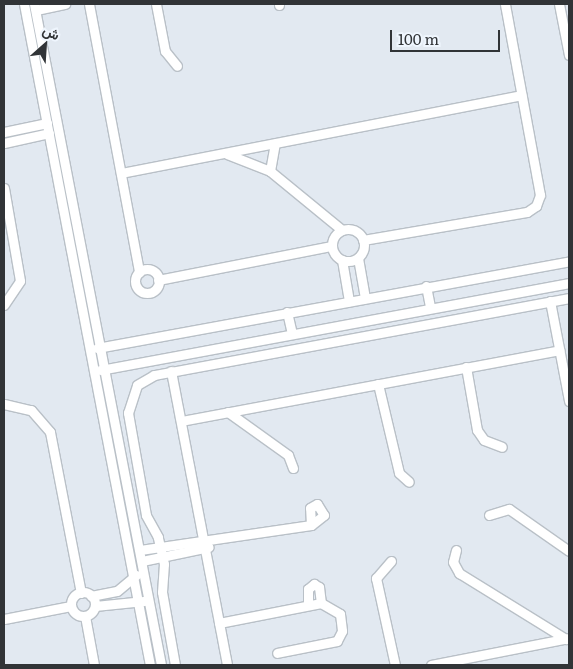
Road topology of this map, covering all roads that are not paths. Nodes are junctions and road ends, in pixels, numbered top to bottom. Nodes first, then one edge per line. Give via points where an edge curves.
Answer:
1 (24, 4) edge
2 (65, 4) edge
3 (89, 4) edge
4 (156, 4) edge
5 (505, 4) edge
6 (559, 4) edge
7 (35, 7) edge
8 (569, 55) edge
9 (177, 66) dead end
10 (49, 80) junction
11 (39, 84) junction
12 (522, 95) junction
13 (47, 123) junction
14 (4, 132) edge
15 (49, 133) junction
16 (4, 143) edge
17 (275, 143) junction
18 (224, 153) junction
19 (65, 160) junction
20 (55, 163) junction
21 (270, 171) junction
22 (121, 173) junction
23 (4, 188) edge
24 (5, 198) edge
25 (342, 230) junction
26 (364, 240) junction
27 (332, 246) junction
28 (358, 258) junction
29 (342, 260) junction
30 (569, 261) edge
31 (139, 272) junction
32 (158, 280) junction
33 (569, 283) edge
34 (426, 286) junction
35 (364, 287) junction
36 (347, 290) junction
37 (365, 298) junction
38 (569, 298) edge
39 (349, 301) junction
40 (550, 301) junction
41 (4, 305) edge
42 (430, 307) junction
43 (287, 312) junction
44 (292, 333) junction
45 (101, 347) junction
46 (90, 349) junction
47 (560, 350) junction
48 (466, 368) junction
49 (105, 369) junction
50 (94, 371) junction
51 (171, 371) junction
52 (378, 384) junction
53 (569, 401) edge
54 (4, 404) edge
55 (228, 412) junction
56 (180, 421) junction
57 (502, 447) dead end
58 (293, 468) dead end
59 (409, 482) dead end
60 (489, 515) dead end
61 (311, 525) dead end
62 (203, 539) junction
63 (215, 542) junction
64 (173, 544) junction
65 (159, 547) junction
66 (140, 550) junction
67 (205, 550) junction
68 (456, 550) dead end
69 (569, 551) edge
70 (175, 556) junction
71 (162, 558) junction
72 (142, 561) junction
73 (391, 561) dead end
74 (134, 576) junction
75 (145, 577) junction
76 (117, 591) junction
77 (81, 593) junction
78 (91, 596) junction
79 (148, 597) junction
80 (119, 602) junction
81 (139, 602) junction
82 (321, 603) junction
83 (71, 606) junction
84 (95, 606) junction
85 (308, 606) junction
86 (85, 616) junction
87 (4, 620) edge
88 (219, 623) junction
89 (568, 638) edge
90 (277, 653) dead end
91 (392, 663) edge
92 (94, 665) edge
93 (150, 665) edge
94 (161, 665) edge
95 (175, 665) edge
96 (226, 665) edge
97 (431, 665) edge

1 - 11 street
2 - 7 street
3 - 22 street
4 - 9 street via 165,52
5 - 12 street
6 - 8 street
7 - 10 street
10 - 11 street
10 - 19 street
11 - 13 street
12 - 17 street
12 - 26 street via 540,195 534,209
13 - 14 street
13 - 15 street
15 - 16 street
15 - 20 street
17 - 18 street
17 - 21 street
18 - 21 street
18 - 22 street
19 - 20 street
19 - 45 street
20 - 46 street
21 - 25 street
22 - 31 street
23 - 24 street
24 - 41 street via 20,281
25 - 26 street via 357,232
25 - 27 street
26 - 28 street
27 - 29 street
27 - 32 street
28 - 29 street
28 - 35 street
29 - 36 street
30 - 34 street
31 - 32 street via 152,271
31 - 32 street via 135,282 141,291 155,290
33 - 42 street
34 - 37 street
34 - 42 street
35 - 36 street
35 - 37 street
36 - 39 street
37 - 39 street
38 - 40 street
39 - 43 street
40 - 47 street
40 - 51 street
42 - 44 street
43 - 44 street
43 - 45 street
44 - 49 street
45 - 46 street
45 - 49 street
46 - 50 street
47 - 48 street
47 - 53 street
48 - 52 street
48 - 57 street via 477,430 484,440
49 - 50 street
49 - 66 street
50 - 74 street
51 - 56 street
51 - 65 street via 145,379 128,403 146,515
52 - 55 street
52 - 59 street via 399,473
54 - 77 street via 31,410 50,432
55 - 56 street
55 - 58 street via 288,455
56 - 62 street
60 - 69 street via 509,509
61 - 63 street
62 - 63 street
62 - 64 street
62 - 67 street
63 - 67 street
64 - 65 street
64 - 70 street
65 - 66 street
65 - 71 street
66 - 72 street
67 - 70 street
67 - 88 street
68 - 89 street via 453,562 459,573
70 - 71 street
71 - 72 street
71 - 95 street via 162,592
72 - 75 street
73 - 91 street via 376,578
74 - 75 street
74 - 76 street
74 - 81 street
75 - 79 street
76 - 78 street
76 - 80 street
77 - 78 street
77 - 83 street
78 - 84 street
79 - 81 street
79 - 94 street
80 - 81 street
80 - 84 street
81 - 93 street
82 - 85 street
82 - 85 street via 319,587 314,584 308,589
82 - 90 street via 340,614 342,631 337,641
83 - 86 street via 76,614
83 - 87 street
84 - 86 street
85 - 88 street
86 - 92 street
88 - 96 street
89 - 97 street

